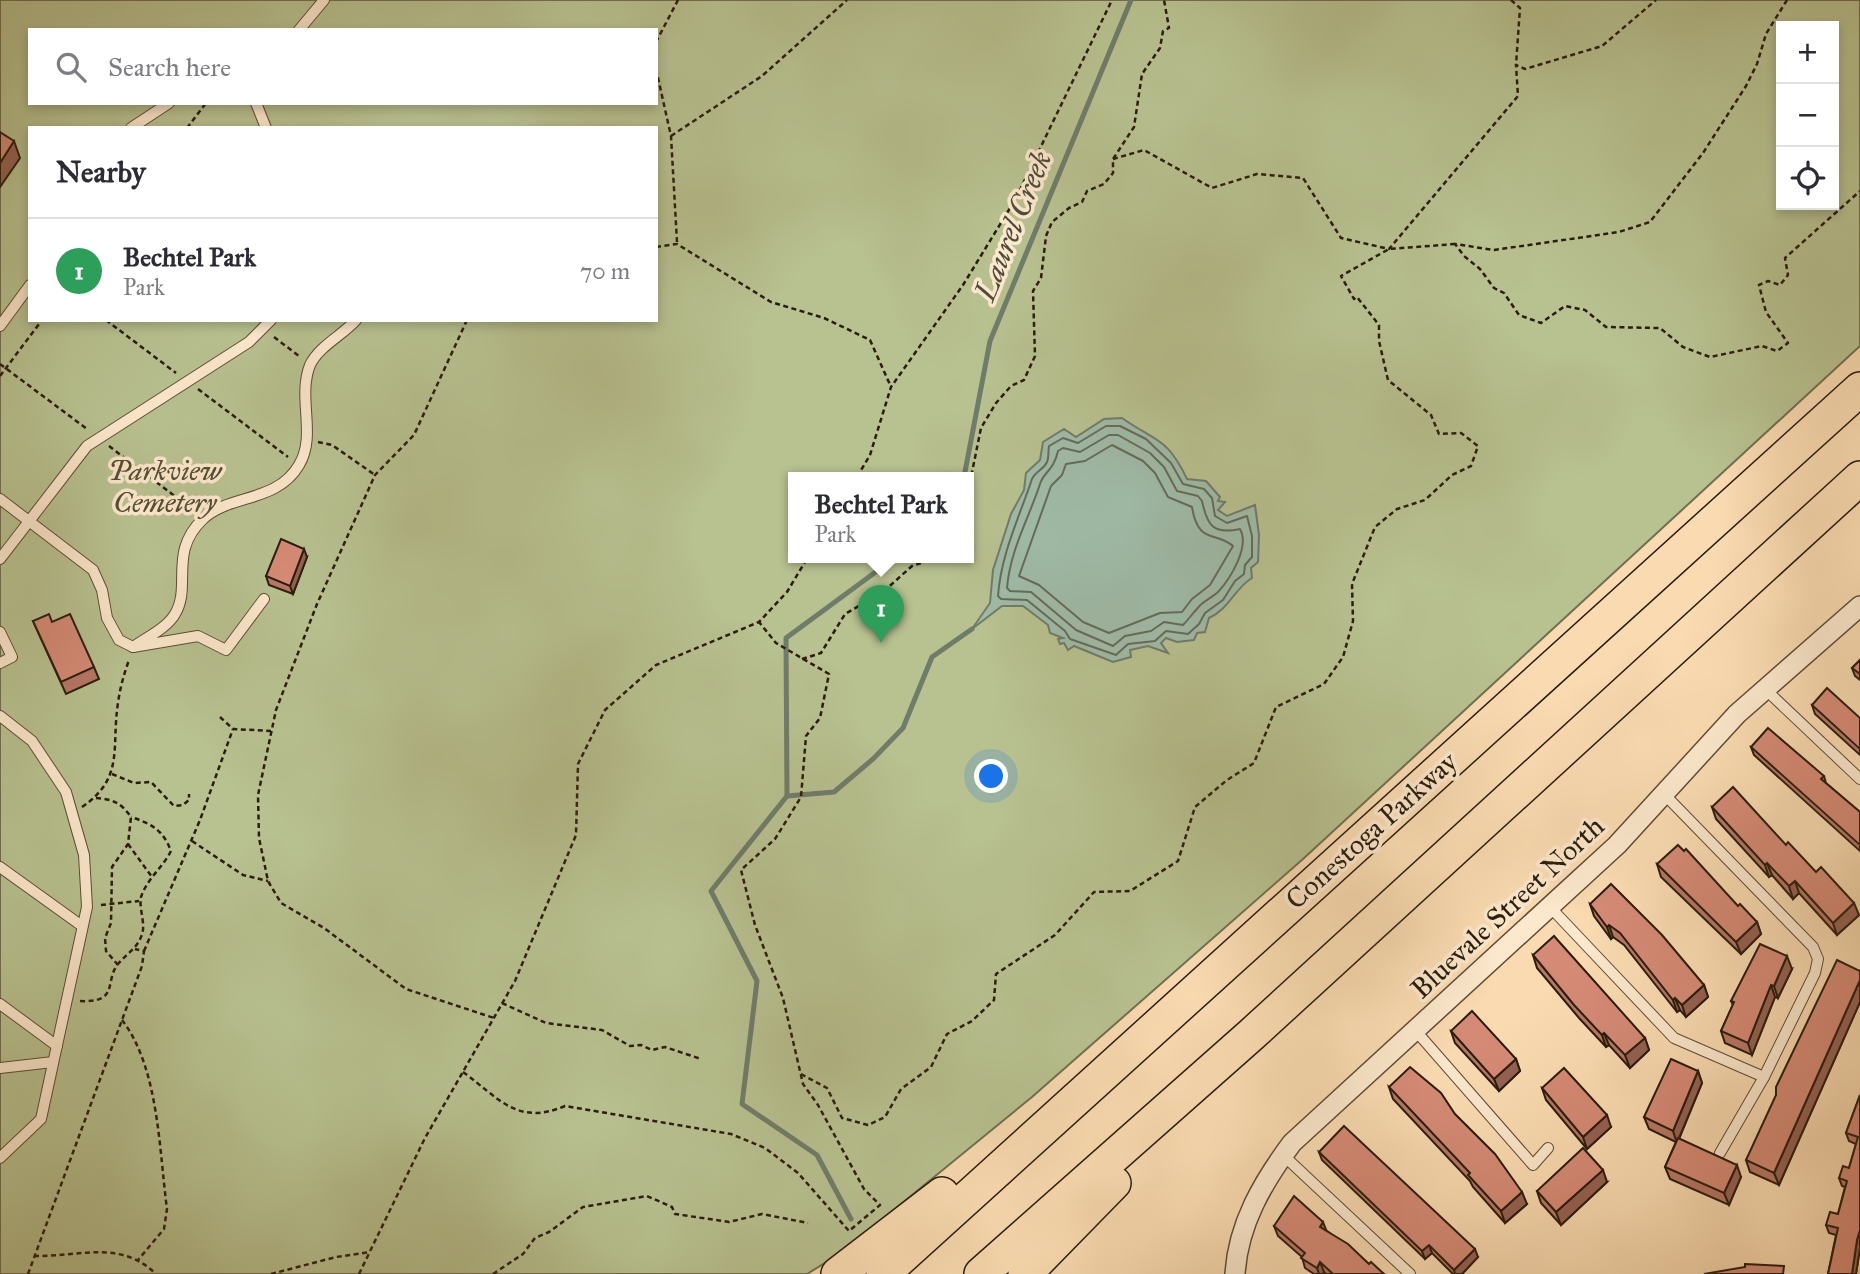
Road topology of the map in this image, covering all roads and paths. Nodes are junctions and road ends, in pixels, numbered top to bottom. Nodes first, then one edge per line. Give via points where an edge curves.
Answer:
1 (324, 0) edge
2 (678, 0) edge
3 (847, 0) edge
4 (1112, 0) edge
5 (1164, 0) edge
6 (1511, 0) edge
7 (1656, 0) edge
8 (1787, 0) edge
9 (301, 28) edge
10 (658, 38) edge
11 (1517, 65) junction
12 (658, 78) edge
13 (166, 105) edge
14 (204, 105) edge
15 (257, 105) edge
16 (134, 126) edge
17 (189, 126) edge
18 (265, 126) edge
19 (671, 136) junction
20 (1113, 159) junction
21 (1860, 191) edge
22 (677, 244) junction
23 (1455, 244) junction
24 (658, 247) edge
25 (1389, 249) junction
26 (28, 288) edge
27 (40, 322) edge
28 (109, 322) edge
29 (269, 322) edge
30 (354, 322) edge
31 (466, 322) edge
32 (0, 326) edge
33 (263, 329) junction
34 (311, 365) junction
35 (0, 376) edge
36 (187, 381) junction
37 (891, 387) junction
38 (1860, 389) edge
39 (307, 440) junction
40 (299, 465) junction
41 (861, 472) edge
42 (972, 472) edge
43 (375, 475) junction
44 (1860, 478) edge
45 (0, 499) edge
46 (29, 520) junction
47 (0, 559) edge
48 (804, 563) edge
49 (922, 563) edge
50 (264, 599) dead end
51 (1860, 606) edge
52 (759, 622) junction
53 (0, 632) edge
54 (133, 647) junction
55 (802, 659) junction
56 (0, 663) edge
57 (1765, 690) junction
58 (0, 716) edge
59 (219, 717) dead end
60 (233, 729) junction
61 (272, 731) junction
62 (112, 774) junction
63 (1860, 779) edge
64 (189, 794) dead end
65 (1664, 794) junction
66 (96, 798) junction
67 (72, 814) junction
68 (131, 817) junction
69 (192, 841) junction
70 (128, 844) junction
71 (0, 867) edge
72 (152, 877) junction
73 (268, 881) junction
74 (141, 901) junction
75 (112, 904) junction
76 (87, 907) junction
77 (1550, 907) junction
78 (82, 926) junction
79 (135, 949) junction
80 (144, 951) junction
81 (118, 965) junction
82 (67, 997) junction
83 (502, 1003) junction
84 (0, 1004) edge
85 (494, 1018) junction
86 (122, 1020) junction
87 (1415, 1030) junction
88 (1251, 1035) junction
89 (57, 1046) junction
90 (701, 1059) dead end
91 (53, 1062) junction
92 (0, 1068) edge
93 (463, 1072) junction
94 (801, 1074) junction
95 (1100, 1074) junction
96 (1764, 1077) junction
97 (1548, 1148) dead end
98 (1720, 1153) dead end
99 (1283, 1155) junction
100 (0, 1158) edge
101 (808, 1223) dead end
102 (370, 1252) junction
103 (34, 1255) junction
104 (138, 1260) junction
105 (28, 1274) edge
106 (156, 1274) edge
107 (271, 1274) edge
108 (359, 1274) edge
109 (494, 1274) edge
110 (838, 1274) edge
111 (883, 1274) edge
112 (981, 1274) edge
113 (1025, 1274) edge
114 (1235, 1274) edge
115 (1410, 1274) edge

1 - 9 lane
2 - 10 path
3 - 19 path via 762,76
4 - 37 path via 1015,200 963,285
5 - 20 path via 1169,28 1163,31 1160,48 1142,74 1134,127
6 - 11 path via 1520,8
7 - 11 path via 1602,46 1525,69
8 - 23 path via 1766,34 1746,86 1689,174 1650,222 1619,232 1494,250
11 - 25 path via 1518,96
12 - 19 path
13 - 16 lane
14 - 17 path
15 - 18 lane
19 - 22 path
20 - 25 path via 1144,150 1212,188 1256,174 1303,178 1341,238
20 - 42 path via 1113,173 1104,184 1087,191 1082,202 1052,222 1041,278 1033,290 1035,356 1024,380 1011,386 981,428
21 - 23 path via 1785,258 1788,275 1780,285 1768,281 1759,285 1766,312 1788,343 1777,351 1762,346 1710,356 1683,347 1660,328 1606,327 1585,310 1565,306 1541,323 1519,315 1504,293 1494,288
22 - 24 path
22 - 37 path via 771,302 824,318 870,340
23 - 25 path
25 - 94 path via 1341,276 1354,299 1379,325 1388,380 1431,415 1439,434 1461,433 1478,446 1471,466 1452,475 1425,500 1397,509 1375,527 1352,584 1353,621 1343,657 1324,684 1276,707 1254,763 1195,807 1178,861 1130,891 1094,892 1055,935 996,974 994,1000 972,1021 947,1034 931,1067 901,1089 885,1117 868,1125 842,1118 827,1088
26 - 32 lane
27 - 35 path
28 - 36 path
29 - 33 lane
30 - 34 lane
31 - 43 path via 414,435
33 - 34 path
33 - 36 lane
34 - 39 lane via 303,401
36 - 40 path
36 - 46 lane via 86,446
37 - 41 path
38 - 95 highway, Conestoga Parkway
39 - 40 lane
39 - 43 path via 332,445
40 - 54 lane via 270,492 204,518 180,560 175,614
43 - 61 path via 317,604
44 - 88 highway
45 - 46 lane
46 - 47 lane
46 - 54 lane via 93,570 107,618 119,640
48 - 52 path via 787,592
49 - 55 path via 845,614 821,653
50 - 54 lane via 226,650 198,636
51 - 57 street, Bluevale Street North
52 - 55 path via 776,643
52 - 83 path via 656,665 605,710 578,764 576,835
53 - 56 lane via 12,657
54 - 62 path via 118,704
55 - 94 path via 829,674 820,718 806,736 801,797 775,839 741,870 755,925 783,998
57 - 63 lane
57 - 65 street, Bluevale Street North
58 - 67 lane via 32,741 66,792
59 - 60 path
60 - 61 path
60 - 69 path
61 - 73 path via 258,795 259,838
62 - 64 path via 134,783 151,782 174,806 183,805
62 - 66 path
65 - 77 street, Bluevale Street North
65 - 96 lane via 1813,947 1818,959
66 - 67 path
66 - 68 path via 111,799
67 - 76 lane via 84,855
68 - 70 path
68 - 72 path via 164,834 171,851
69 - 73 path via 243,875
69 - 80 path
70 - 72 path
70 - 75 path via 112,867
71 - 78 lane
72 - 74 path
73 - 85 path via 281,903 324,928 406,989
74 - 75 path
74 - 79 path via 143,928
75 - 76 path
75 - 81 path via 106,951
76 - 78 lane
77 - 87 street, Bluevale Street North
77 - 96 lane via 1674,1038
78 - 82 lane
79 - 80 path
79 - 81 path
80 - 86 path
81 - 82 path via 112,985 97,1000
82 - 89 lane
83 - 85 path
83 - 90 path via 545,1023 601,1030 630,1046 665,1047
84 - 89 lane
85 - 93 path
86 - 103 path
86 - 104 path via 136,1039 147,1069 167,1209 164,1229
87 - 97 lane via 1533,1165
87 - 99 street, Bluevale Street North
88 - 112 highway
88 - 113 highway
89 - 91 lane
91 - 92 lane
91 - 100 lane via 41,1119
93 - 94 path via 525,1115 544,1115 565,1106 731,1134 765,1148 798,1173 849,1231 880,1205 864,1189
93 - 102 path
95 - 110 highway
95 - 111 highway, Conestoga Parkway
96 - 98 lane
99 - 114 street, Bluevale Street North via 1249,1212
99 - 115 lane
101 - 109 path via 762,1214 729,1222 675,1214 672,1207 647,1196 623,1199 583,1207 540,1234 523,1254
102 - 107 path
102 - 108 path
103 - 104 path via 107,1251
103 - 105 path
104 - 106 path

